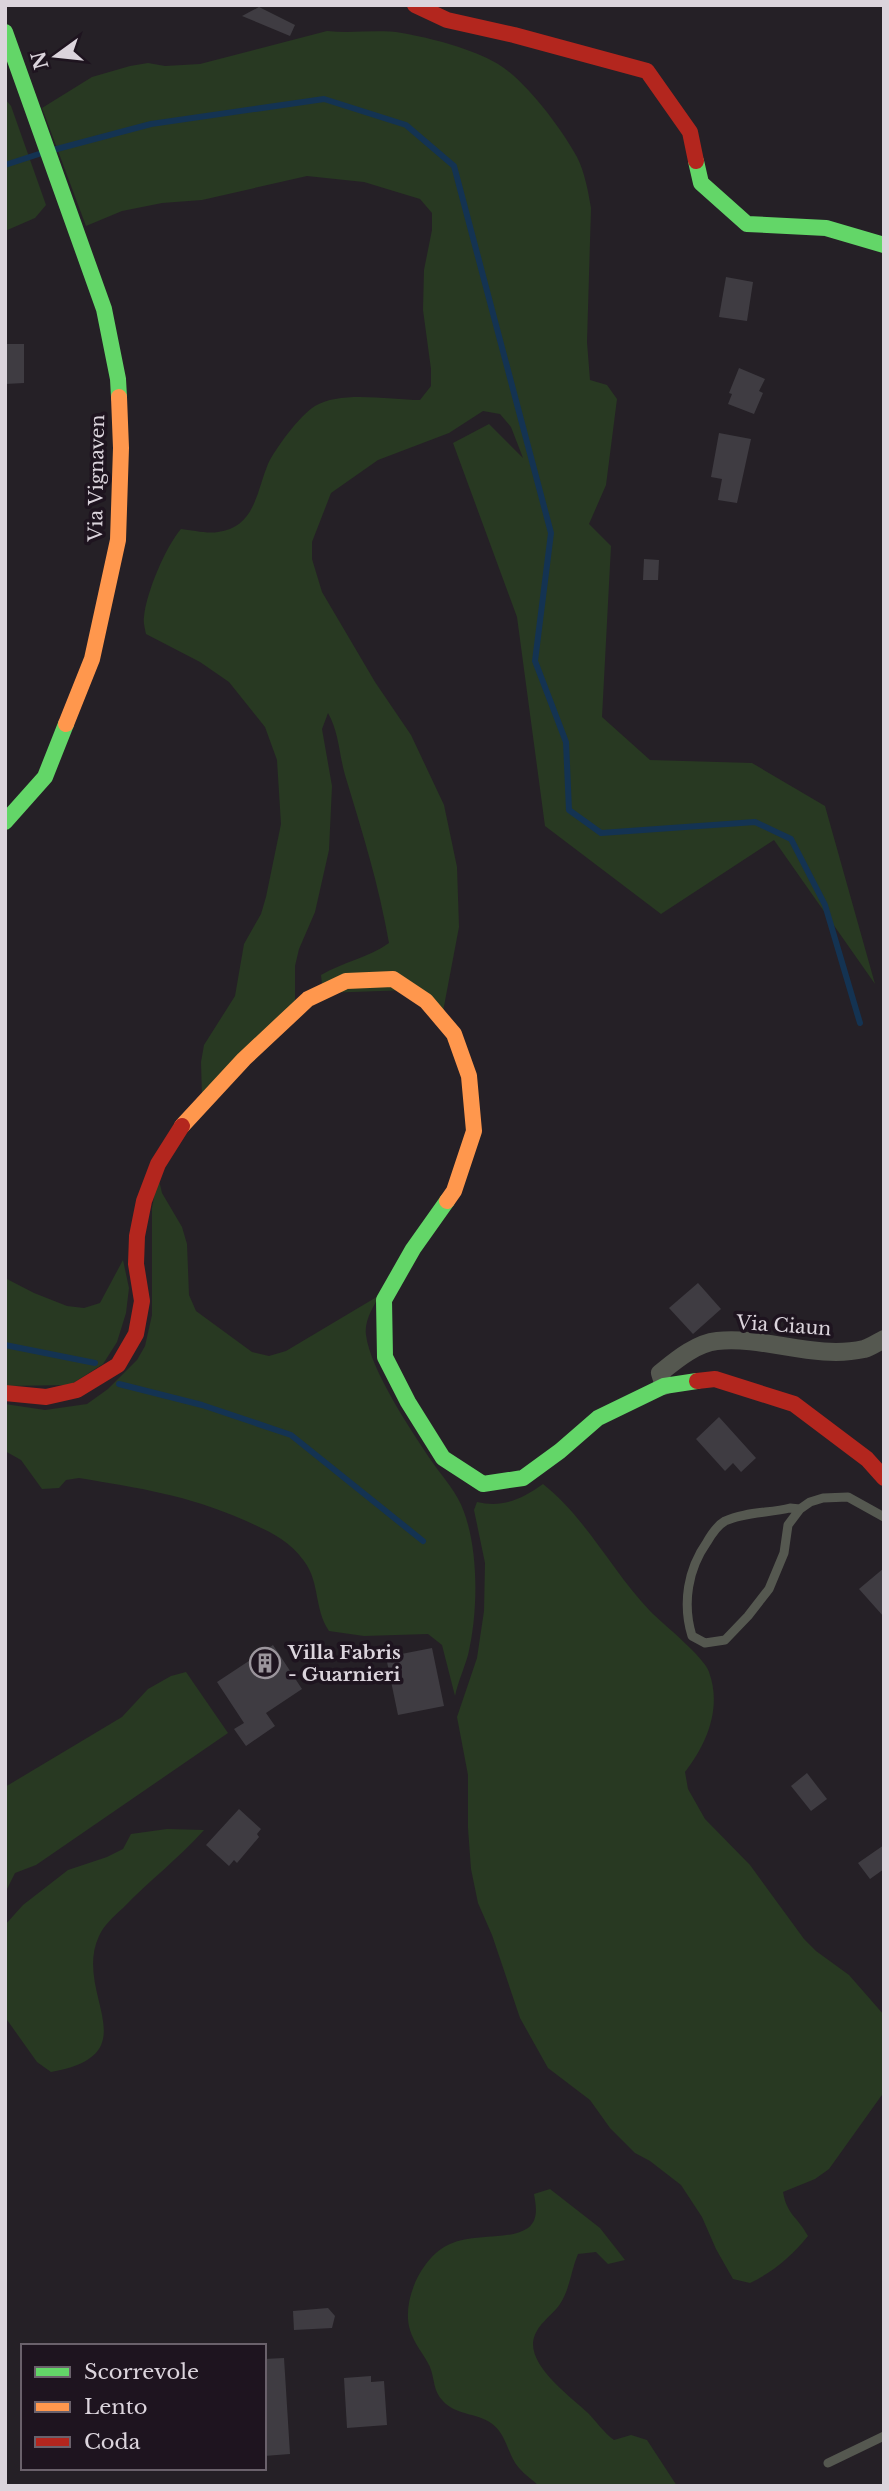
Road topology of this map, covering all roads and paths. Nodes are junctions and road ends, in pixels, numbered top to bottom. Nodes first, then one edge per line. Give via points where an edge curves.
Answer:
1 (415, 5) edge
2 (5, 32) edge
3 (884, 245) edge
4 (5, 822) edge
5 (884, 1339) edge
6 (664, 1386) junction
7 (5, 1394) edge
8 (884, 1478) edge
9 (800, 1509) junction
10 (884, 1517) edge
11 (884, 2436) edge
12 (828, 2463) dead end

1 - 3 street via 447,20 647,71 690,132 701,183 747,223 825,228
2 - 4 street, Via Vignaven via 104,309 117,379 121,448 118,540 92,659 45,777
5 - 6 street, Via Ciaun via 865,1348 821,1352 775,1343 714,1341 681,1356 660,1373
6 - 7 street via 598,1418 523,1478 483,1484 443,1458 385,1357 384,1300 454,1191 474,1131 469,1076 454,1034 426,1001 393,979 346,981 308,999 185,1122 158,1164 144,1201 136,1265 142,1301 136,1334 118,1365 77,1390 46,1397
6 - 8 street via 715,1379 794,1404 867,1459
9 - 9 lane via 723,1522 711,1536 695,1559 686,1600 692,1636 705,1643 725,1640 748,1616 769,1589 784,1553 788,1525
9 - 10 lane via 823,1498 848,1497
11 - 12 lane

